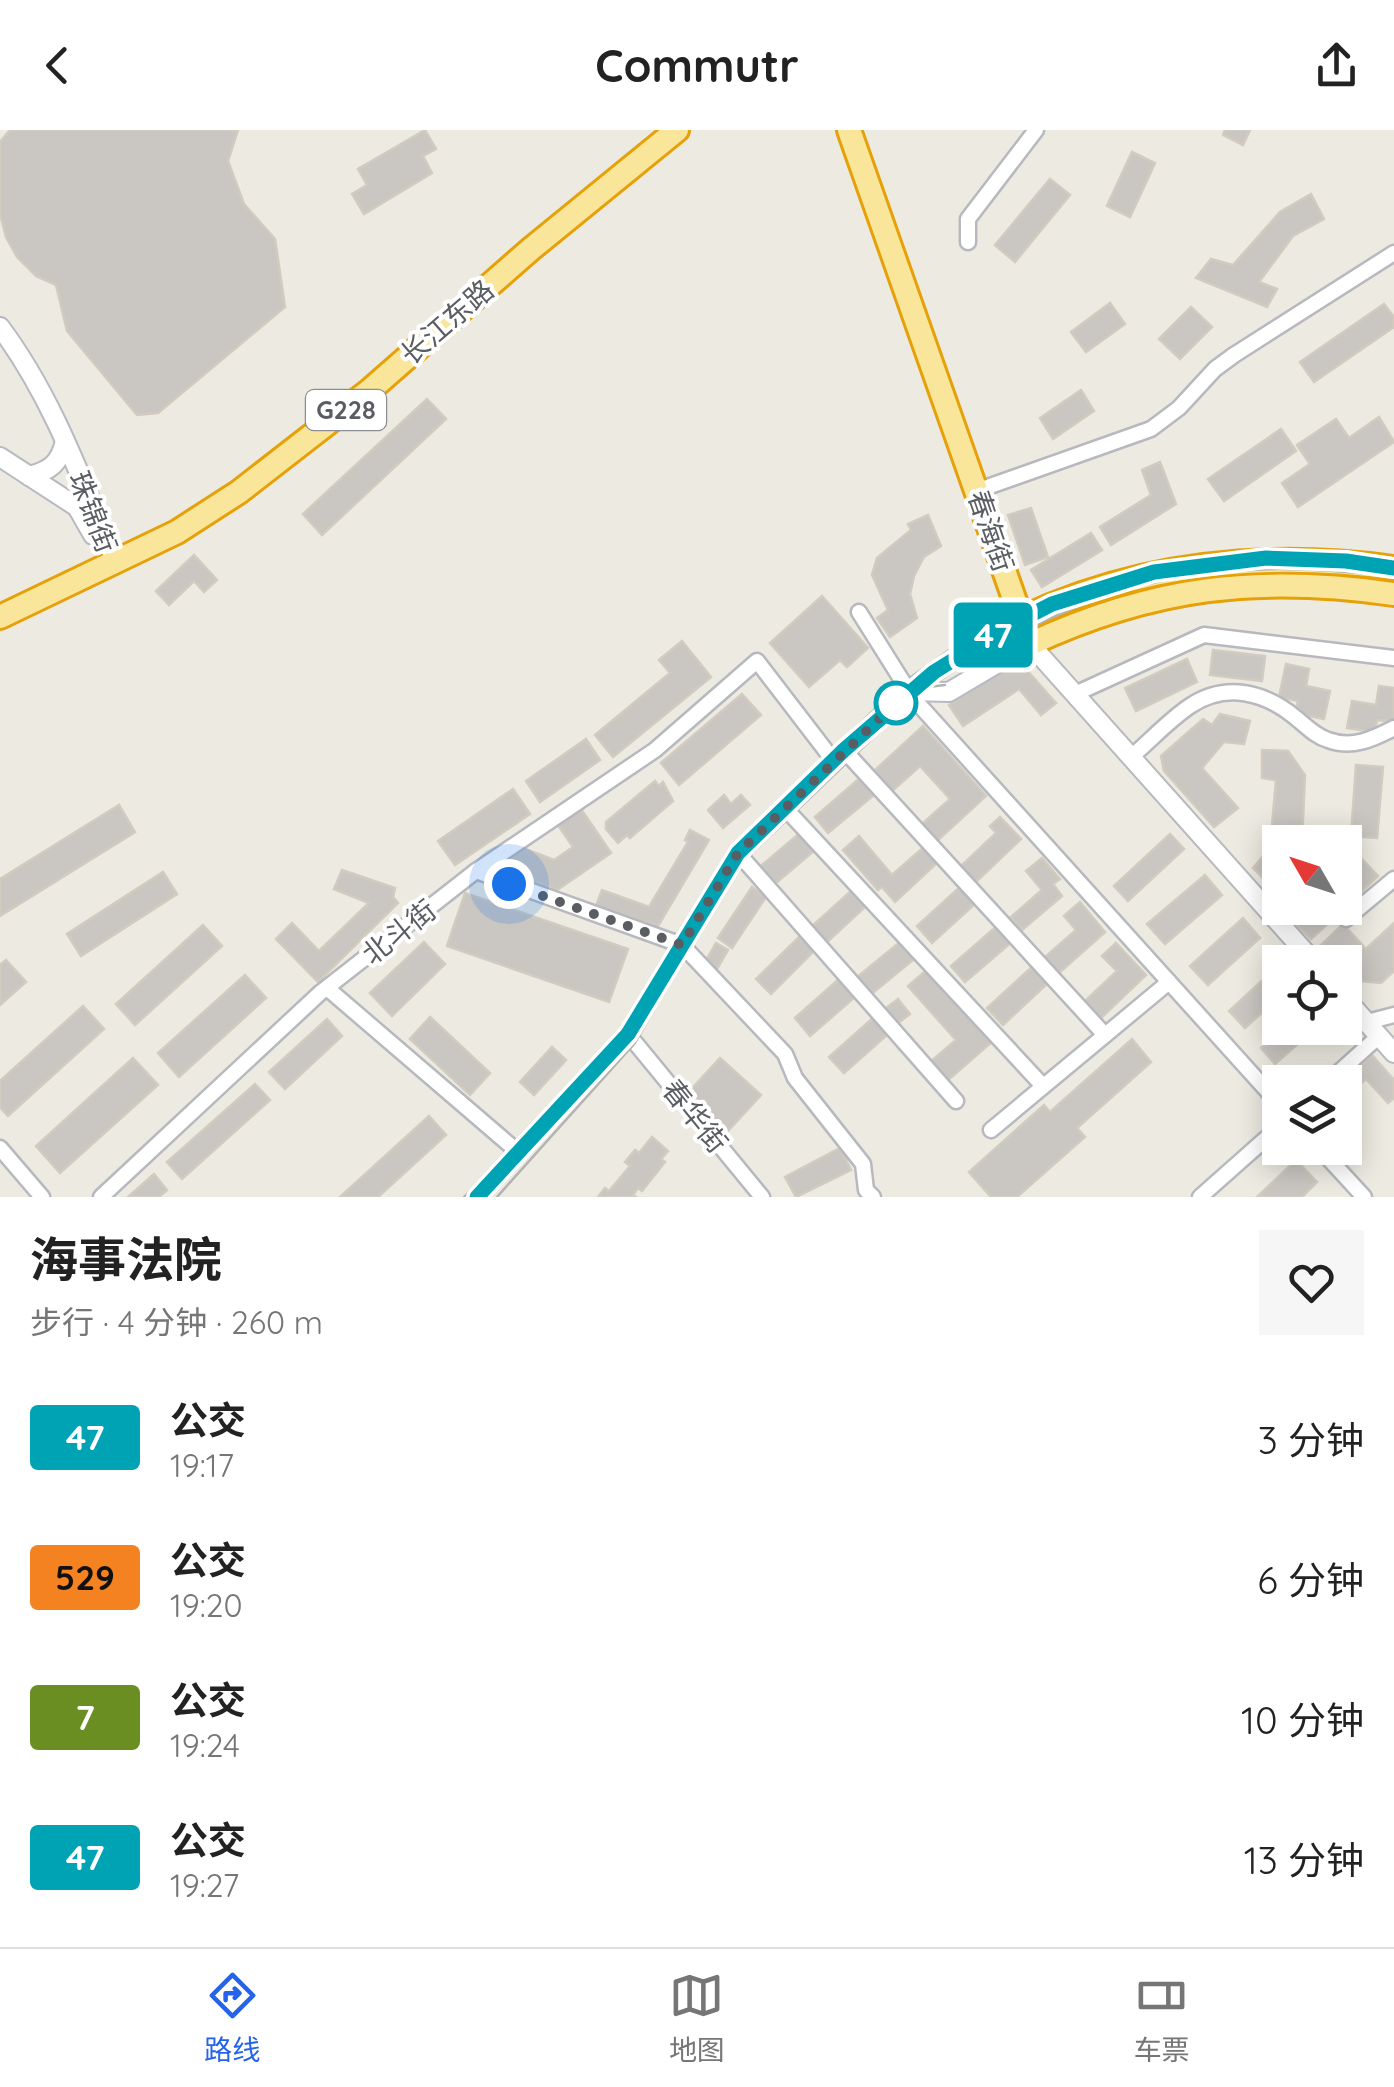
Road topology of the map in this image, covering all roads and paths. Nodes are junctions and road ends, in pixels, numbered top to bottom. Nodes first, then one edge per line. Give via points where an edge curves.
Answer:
1 (657, 130) edge
2 (677, 130) edge
3 (849, 130) edge
4 (1036, 130) edge
5 (968, 242) dead end
6 (1394, 253) edge
7 (0, 328) edge
8 (65, 441) junction
9 (0, 458) edge
10 (29, 476) junction
11 (976, 491) junction
12 (110, 555) junction
13 (1394, 568) edge
14 (1394, 594) edge
15 (0, 602) edge
16 (860, 612) dead end
17 (0, 617) edge
18 (1022, 619) junction
19 (1030, 644) junction
20 (1394, 658) edge
21 (908, 692) junction
22 (1075, 694) junction
23 (1394, 728) edge
24 (838, 755) junction
25 (1131, 757) junction
26 (784, 807) junction
27 (738, 853) junction
28 (476, 872) junction
29 (1394, 879) edge
30 (1362, 906) edge
31 (682, 945) junction
32 (1299, 945) edge
33 (1169, 982) junction
34 (327, 988) junction
35 (1394, 1014) edge
36 (1362, 1017) edge
37 (1373, 1029) junction
38 (628, 1034) junction
39 (1104, 1036) junction
40 (1394, 1053) edge
41 (1342, 1065) edge
42 (1262, 1085) edge
43 (1043, 1086) junction
44 (956, 1101) dead end
45 (991, 1130) dead end
46 (1262, 1142) edge
47 (0, 1148) edge
48 (518, 1152) junction
49 (1334, 1165) edge
50 (42, 1197) edge
51 (101, 1197) edge
52 (476, 1197) edge
53 (762, 1197) edge
54 (872, 1197) edge
55 (1200, 1197) edge
56 (1364, 1197) edge

1 - 12 highway, 长江东路 / G228 via 296,432 232,481
2 - 12 highway, 长江东路 / G228 via 306,443 177,532
3 - 11 highway, 春海街
4 - 5 street via 968,219
6 - 11 street via 1234,355 1151,429
7 - 8 main road, 珠锦街 via 30,370
8 - 10 main road via 54,466
8 - 12 main road, 珠锦街
9 - 10 main road, 珠锦街
10 - 12 main road, 珠锦街 via 77,507
11 - 18 highway, 春海街
12 - 15 highway, 长江东路 / G228
12 - 17 highway, 长江东路 / G228
13 - 18 highway via 1305,558 1188,566 1118,581
14 - 19 highway via 1303,584 1191,592 1125,606
16 - 21 street
18 - 19 highway, 春海街
18 - 21 main road
19 - 21 main road via 948,692
19 - 22 main road, 春海街
20 - 22 street via 1204,636
21 - 24 main road
21 - 33 street
22 - 25 main road, 春海街
23 - 25 street via 1366,742 1330,742 1277,703 1236,691 1190,706
24 - 26 main road
24 - 28 street, 北斗街 via 756,661 655,750
24 - 39 street
25 - 32 main road, 春海街
26 - 27 main road
26 - 43 street
27 - 31 main road
27 - 44 street
28 - 31 street
28 - 34 street, 北斗街
29 - 30 street
31 - 38 main road
31 - 54 street via 784,1054 795,1078 863,1164
33 - 39 street
33 - 42 street
34 - 48 street
34 - 51 street, 北斗街
35 - 37 street
36 - 37 main road
37 - 40 main road
37 - 41 street
38 - 48 main road
38 - 53 street, 春华街
39 - 43 street
43 - 45 street
46 - 55 street
47 - 50 street
48 - 52 main road
49 - 56 street

